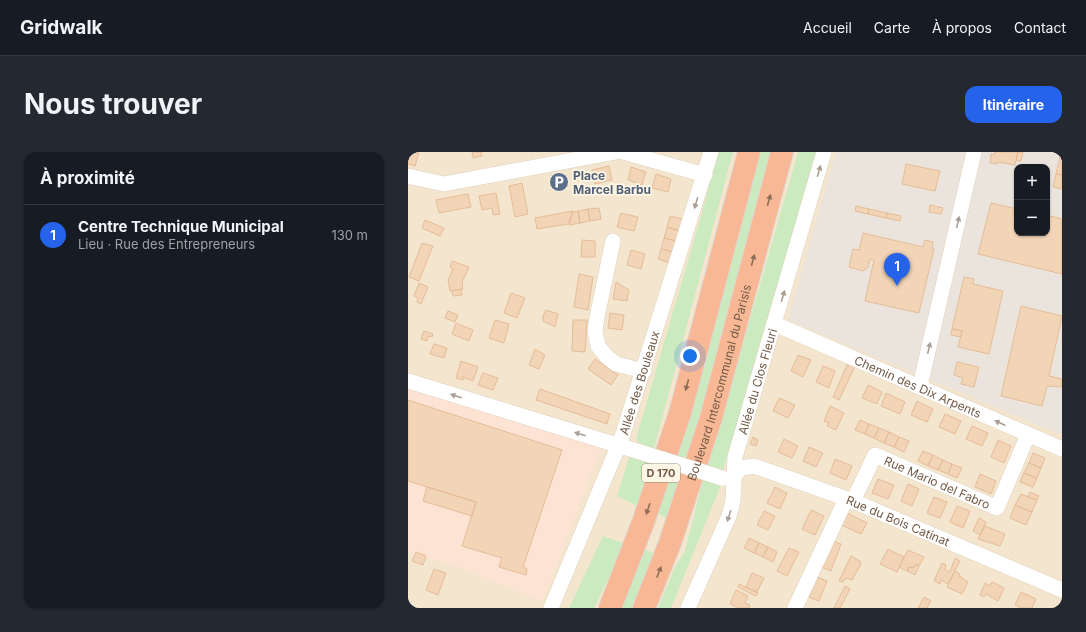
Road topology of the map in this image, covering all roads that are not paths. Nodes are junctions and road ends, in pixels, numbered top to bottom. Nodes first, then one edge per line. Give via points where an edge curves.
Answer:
1 (616, 152) edge
2 (623, 152) edge
3 (711, 152) edge
4 (743, 152) edge
5 (749, 152) edge
6 (782, 152) edge
7 (824, 152) edge
8 (974, 152) edge
9 (574, 156) edge
10 (705, 175) junction
11 (408, 176) edge
12 (613, 241) dead end
13 (775, 324) junction
14 (701, 334) junction
15 (644, 371) junction
16 (408, 381) edge
17 (920, 386) junction
18 (1028, 435) junction
19 (618, 446) junction
20 (1062, 449) edge
21 (728, 478) junction
22 (850, 500) junction
23 (1062, 590) edge
24 (551, 608) edge
25 (610, 608) edge
26 (644, 608) edge
27 (688, 608) edge
28 (795, 608) edge

1 - 9 street
2 - 10 street
3 - 10 street, Allée des Bouleaux
4 - 14 highway
5 - 14 highway, D 170
26 -> 6 highway, Boulevard Intercommunal du Parisis / D 170 via 670,542 711,418
13 -> 7 street, Allée du Clos Fleuri
17 -> 8 street
9 - 11 street via 500,174 444,184
10 -> 15 street, Allée des Bouleaux
12 - 15 street via 597,317 598,346 616,364
13 - 17 street, Chemin des Dix Arpents
13 - 21 street, Allée du Clos Fleuri
14 -> 25 highway, D 170 via 659,478
15 - 19 street, Allée des Bouleaux
19 -> 16 street
18 -> 17 street, Chemin des Dix Arpents
18 - 20 street, Chemin des Dix Arpents
18 - 22 street, Rue Mario del Fabro via 996,508 875,455
19 - 21 street, bridge
19 - 24 street, Allée des Bouleaux
21 - 22 street, Rue du Bois Catinat via 742,468 754,466
21 -> 27 street, Allée du Clos Fleuri via 733,502 719,558
22 - 23 street, Rue du Bois Catinat
22 - 28 street

